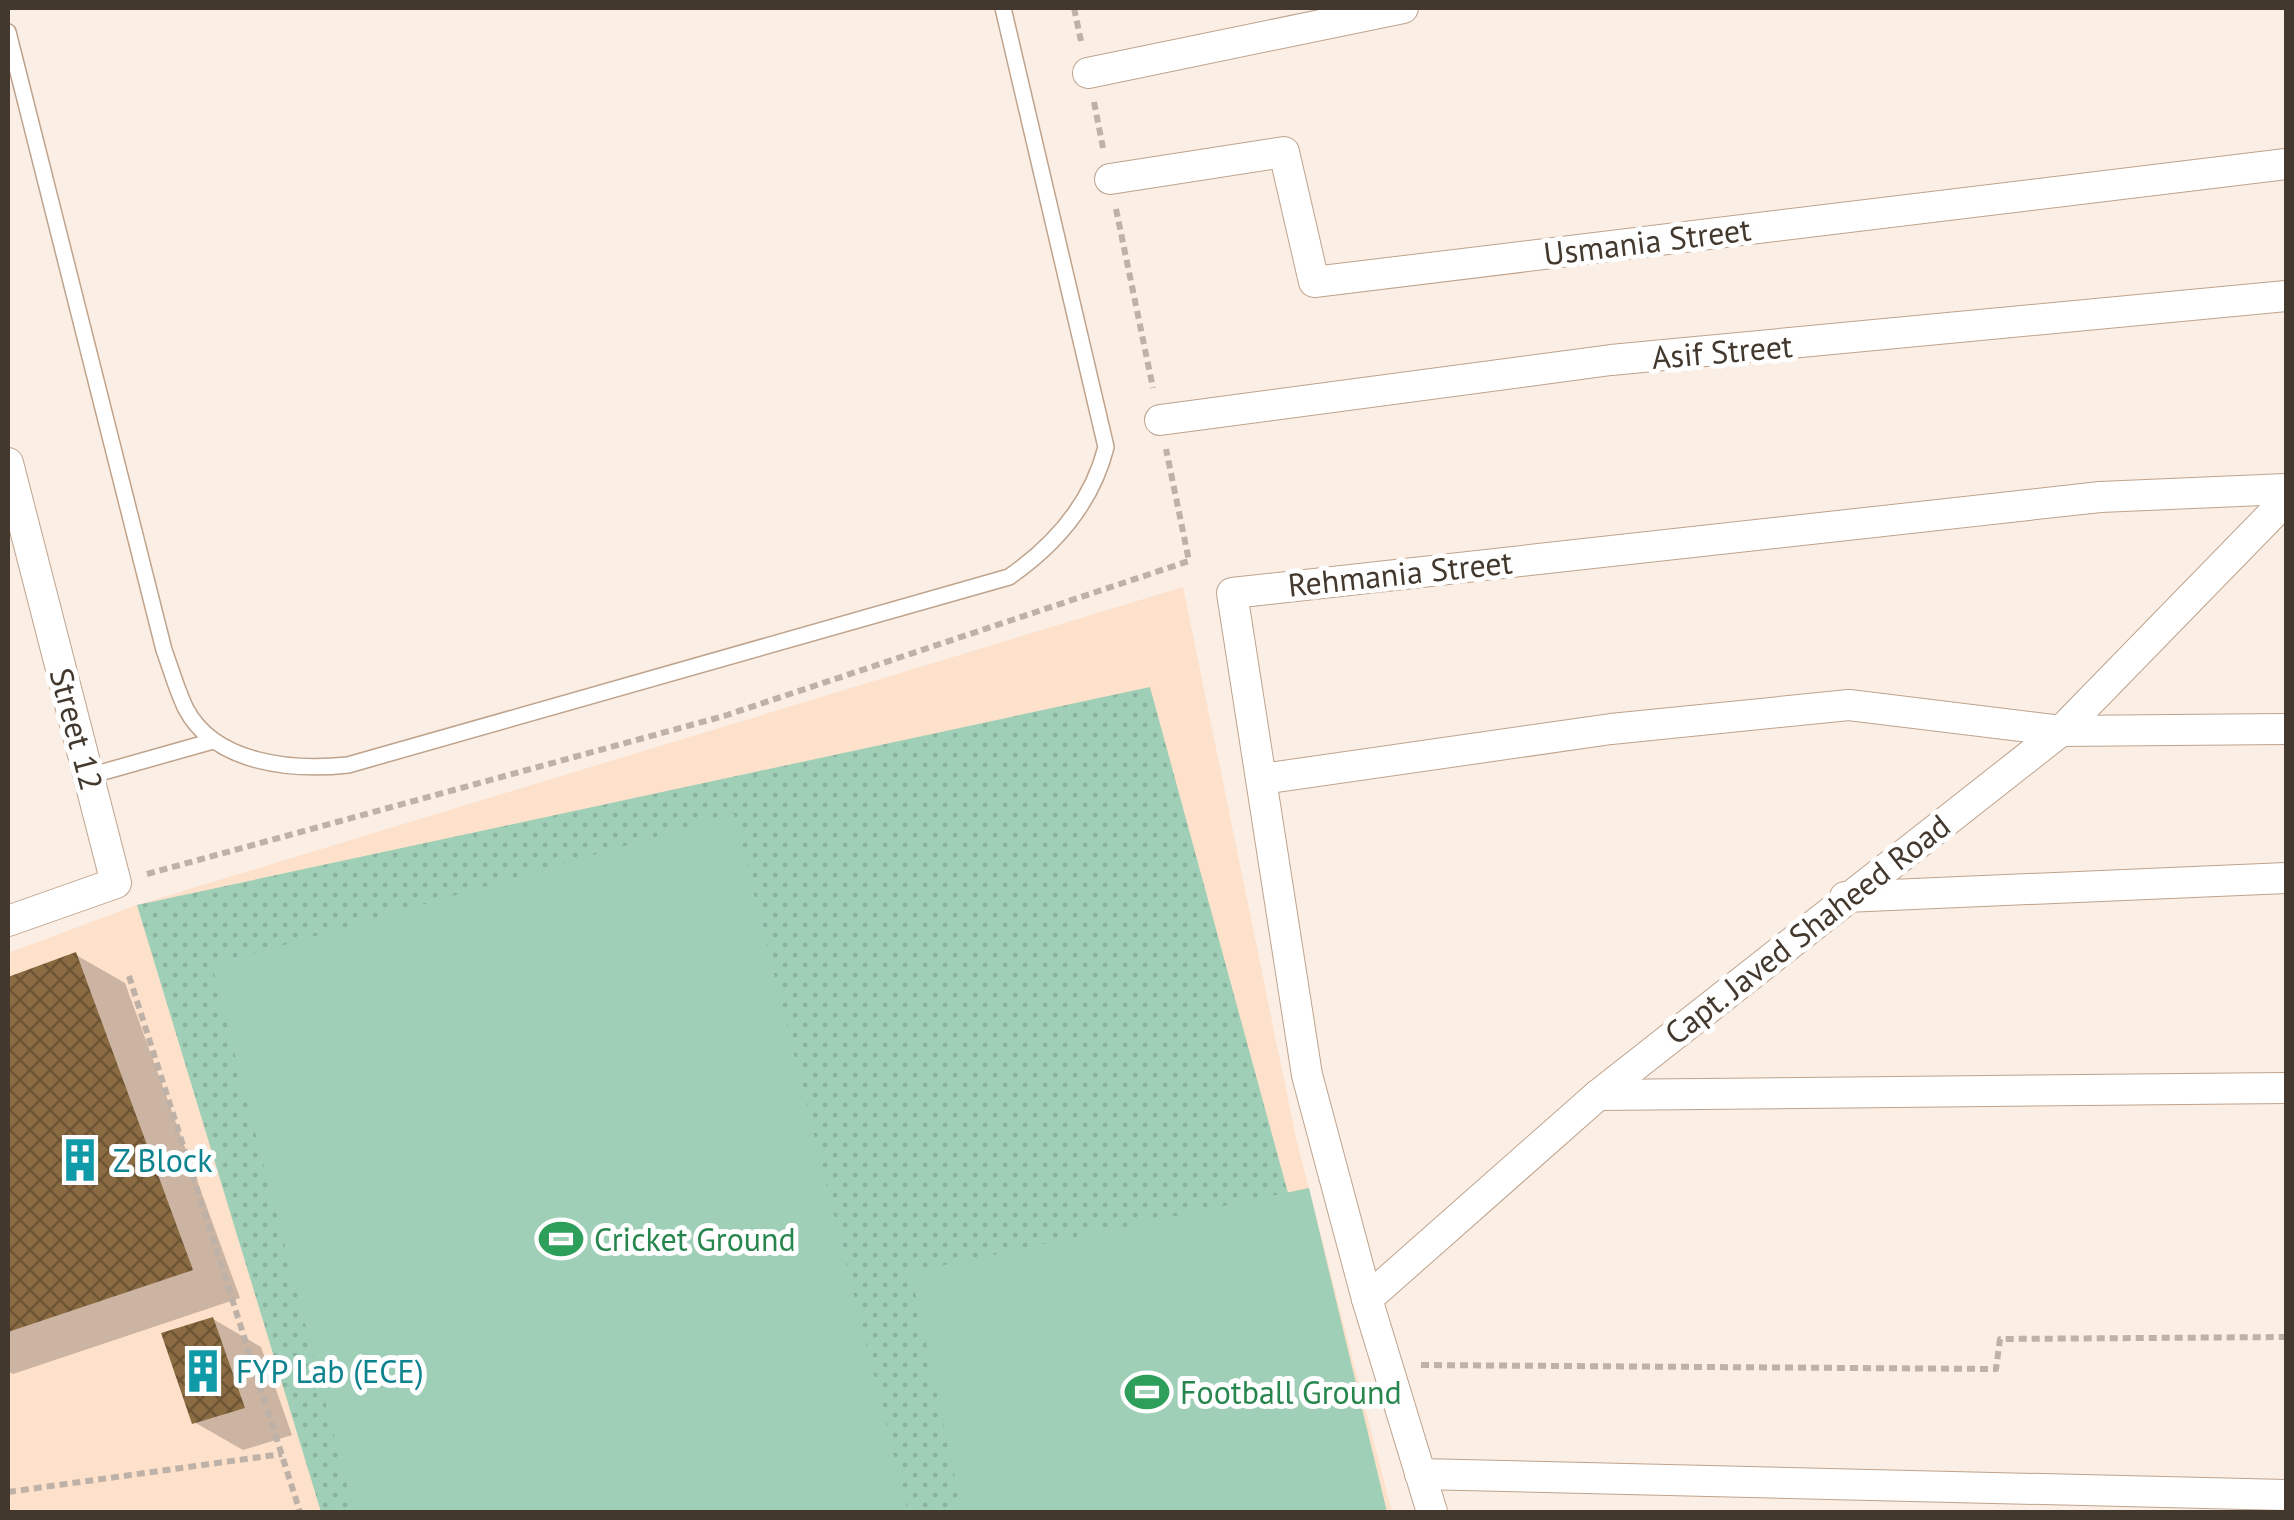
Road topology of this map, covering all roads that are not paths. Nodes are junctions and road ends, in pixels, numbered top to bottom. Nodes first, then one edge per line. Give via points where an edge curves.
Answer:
1 (1003, 8) edge
2 (1403, 8) edge
3 (8, 32) edge
4 (1088, 73) road end
5 (2286, 164) edge
6 (1110, 180) road end
7 (2286, 296) edge
8 (1160, 420) road end
9 (8, 463) edge
10 (2286, 489) edge
11 (2286, 500) edge
12 (2286, 729) edge
13 (2062, 731) junction
14 (213, 741) junction
15 (89, 776) junction
16 (1262, 779) junction
17 (2286, 878) edge
18 (1845, 897) junction
19 (8, 921) edge
20 (2286, 1088) edge
21 (1598, 1095) junction
22 (1367, 1299) junction
23 (1420, 1474) junction
24 (2286, 1494) edge
25 (1432, 1512) edge

1 - 14 lane via 1106,447 1099,476 1050,549 1009,577 348,765 301,770
2 - 4 street
3 - 14 lane via 164,650 187,711
5 - 6 street, Usmania Street via 1314,282 1284,152
7 - 8 street, Asif Street via 1611,360
9 - 15 street, Street 12
10 - 16 street, Rehmania Street via 2044,502 1232,592
11 - 13 street, Capt. Javed Shaheed Road
12 - 13 street
13 - 16 street via 1849,705 1611,729
13 - 18 street, Capt. Javed Shaheed Road
14 - 15 lane
15 - 19 street, Street 12 via 116,883
16 - 22 street, Rehmania Street via 1306,1074
17 - 18 street
18 - 21 street, Capt. Javed Shaheed Road
20 - 21 street
21 - 22 street, Capt. Javed Shaheed Road
22 - 23 street
23 - 24 street
23 - 25 street

